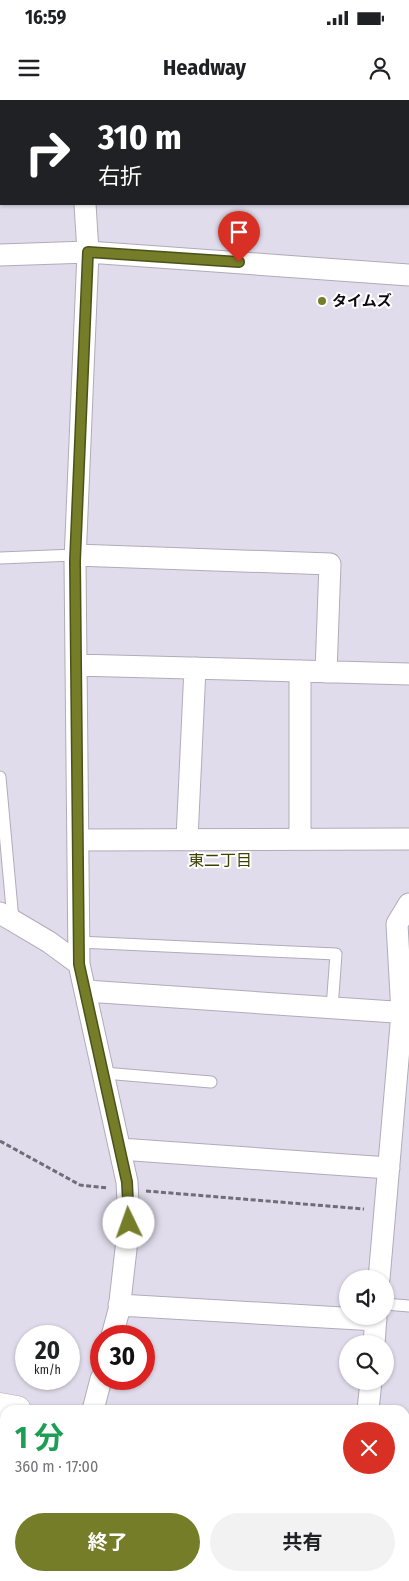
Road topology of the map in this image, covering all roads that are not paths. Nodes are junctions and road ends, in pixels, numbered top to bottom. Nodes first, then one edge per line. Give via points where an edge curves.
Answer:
1 (84, 205) edge
2 (88, 252) junction
3 (0, 254) edge
4 (409, 275) edge
5 (76, 555) junction
6 (0, 558) edge
7 (76, 665) junction
8 (195, 668) junction
9 (300, 671) junction
10 (326, 672) junction
11 (409, 674) edge
12 (0, 777) edge
13 (300, 839) junction
14 (409, 839) edge
15 (78, 840) junction
16 (187, 840) junction
17 (409, 904) edge
18 (7, 916) edge
19 (78, 942) junction
20 (79, 964) junction
21 (86, 991) junction
22 (332, 1008) junction
23 (405, 1013) edge
24 (104, 1073) junction
25 (212, 1082) dead end
26 (120, 1149) junction
27 (389, 1168) junction
28 (380, 1270) edge
29 (119, 1305) junction
30 (409, 1306) edge
31 (394, 1310) edge
32 (339, 1313) edge
33 (114, 1325) edge
34 (98, 1390) edge
35 (370, 1390) edge
36 (94, 1405) edge
37 (369, 1405) edge

1 - 2 street
2 - 3 street
2 - 4 street
2 - 5 street
5 - 6 lane
5 - 7 street
5 - 10 street via 330,564
7 - 8 street
7 - 15 street
8 - 9 street
8 - 16 street
9 - 10 street
9 - 13 street
10 - 11 street
12 - 18 lane
13 - 14 street
13 - 16 street
15 - 16 street
15 - 19 street
17 - 23 street via 397,924
18 - 20 street
19 - 20 street
19 - 22 lane via 336,954
20 - 21 street
21 - 22 street
21 - 24 street
22 - 23 street
23 - 27 street
24 - 25 lane
24 - 26 street
26 - 27 street
26 - 29 street via 129,1223
27 - 28 street
29 - 32 street
29 - 33 street
30 - 31 lane
34 - 36 street
35 - 37 street

